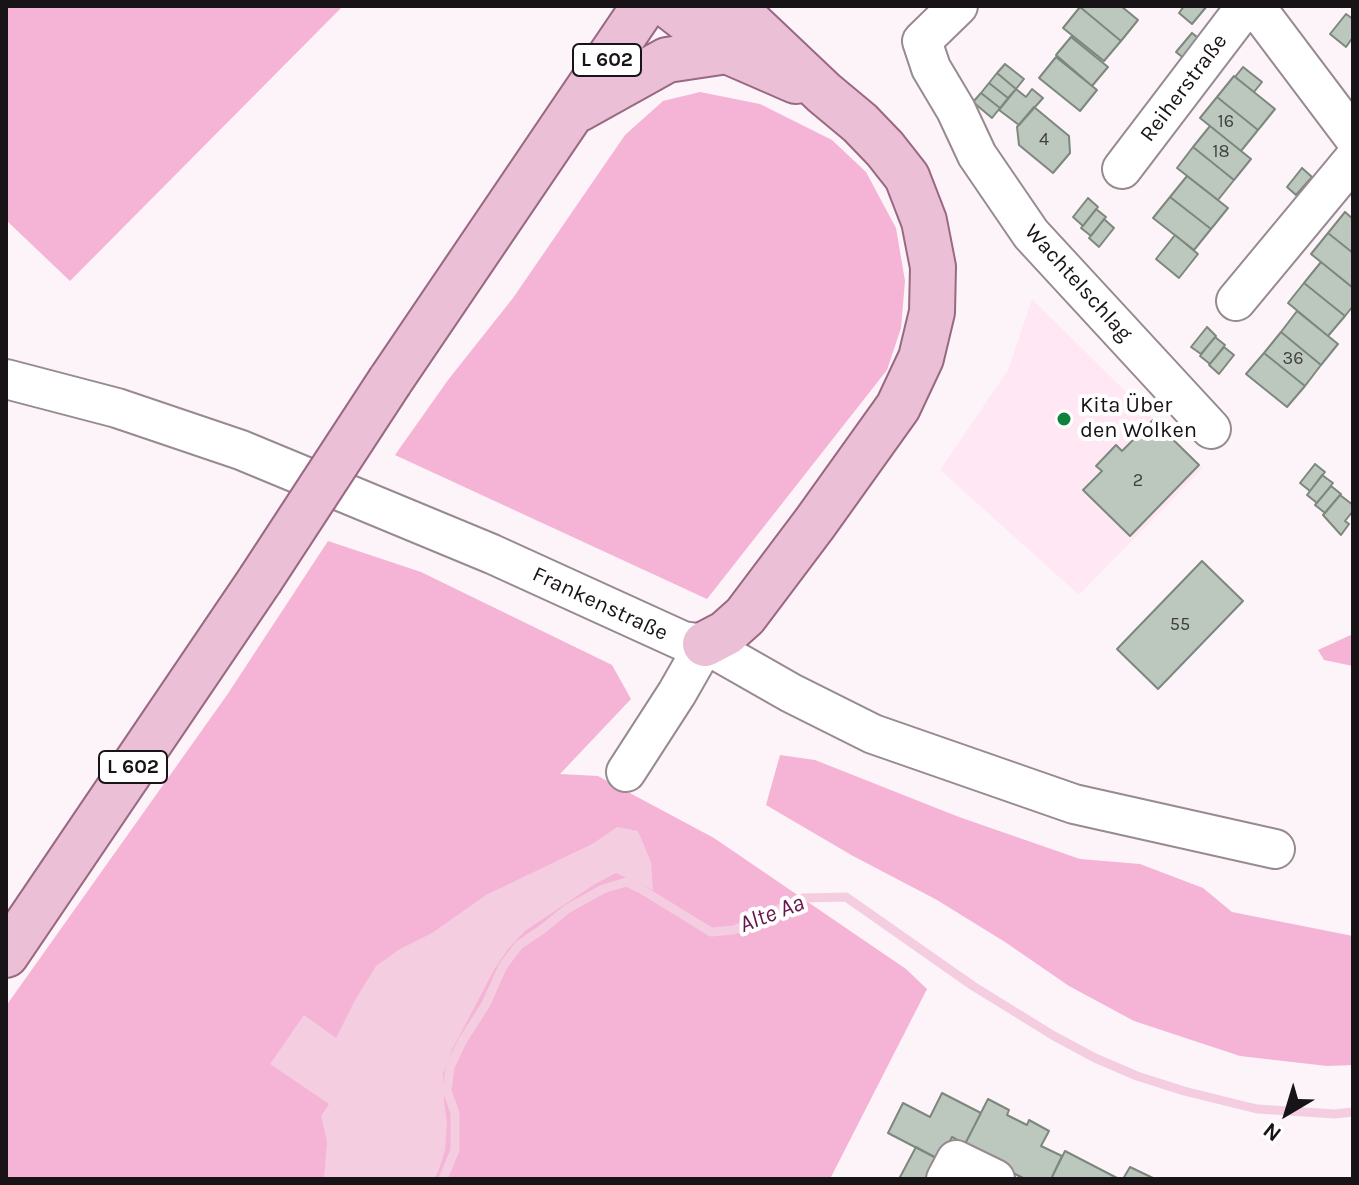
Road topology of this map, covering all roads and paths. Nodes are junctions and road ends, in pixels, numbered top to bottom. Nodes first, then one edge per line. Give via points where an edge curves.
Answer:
1 (644, 6) edge
2 (669, 6) edge
3 (729, 6) edge
4 (958, 6) edge
5 (1246, 6) edge
6 (1255, 6) edge
7 (727, 51) junction
8 (824, 93) junction
9 (570, 114) junction
10 (1353, 136) edge
11 (1353, 160) edge
12 (1122, 169) dead end
13 (1236, 301) dead end
14 (6, 379) edge
15 (1211, 429) dead end
16 (705, 644) junction
17 (626, 772) dead end
18 (1275, 849) dead end
19 (6, 955) edge
20 (946, 1179) edge
21 (995, 1179) edge

1 - 9 main road, L 602
2 - 7 main road
3 - 8 main road
4 - 15 street, Wachtelschlag via 922,41 977,155 1031,234
5 - 12 street, Reiherstraße
6 - 10 street
7 - 8 main road
7 - 9 main road, L 602 via 667,60
8 - 16 main road via 860,123 907,177 924,221 933,267 932,312 921,358 898,407 745,616
9 - 19 main road, L 602, bridge
11 - 13 street
14 - 16 street, Frankenstraße via 117,408 241,450 492,554 683,641
16 - 17 street
16 - 18 street, Frankenstraße via 873,734 1074,804
20 - 21 street via 956,1160

